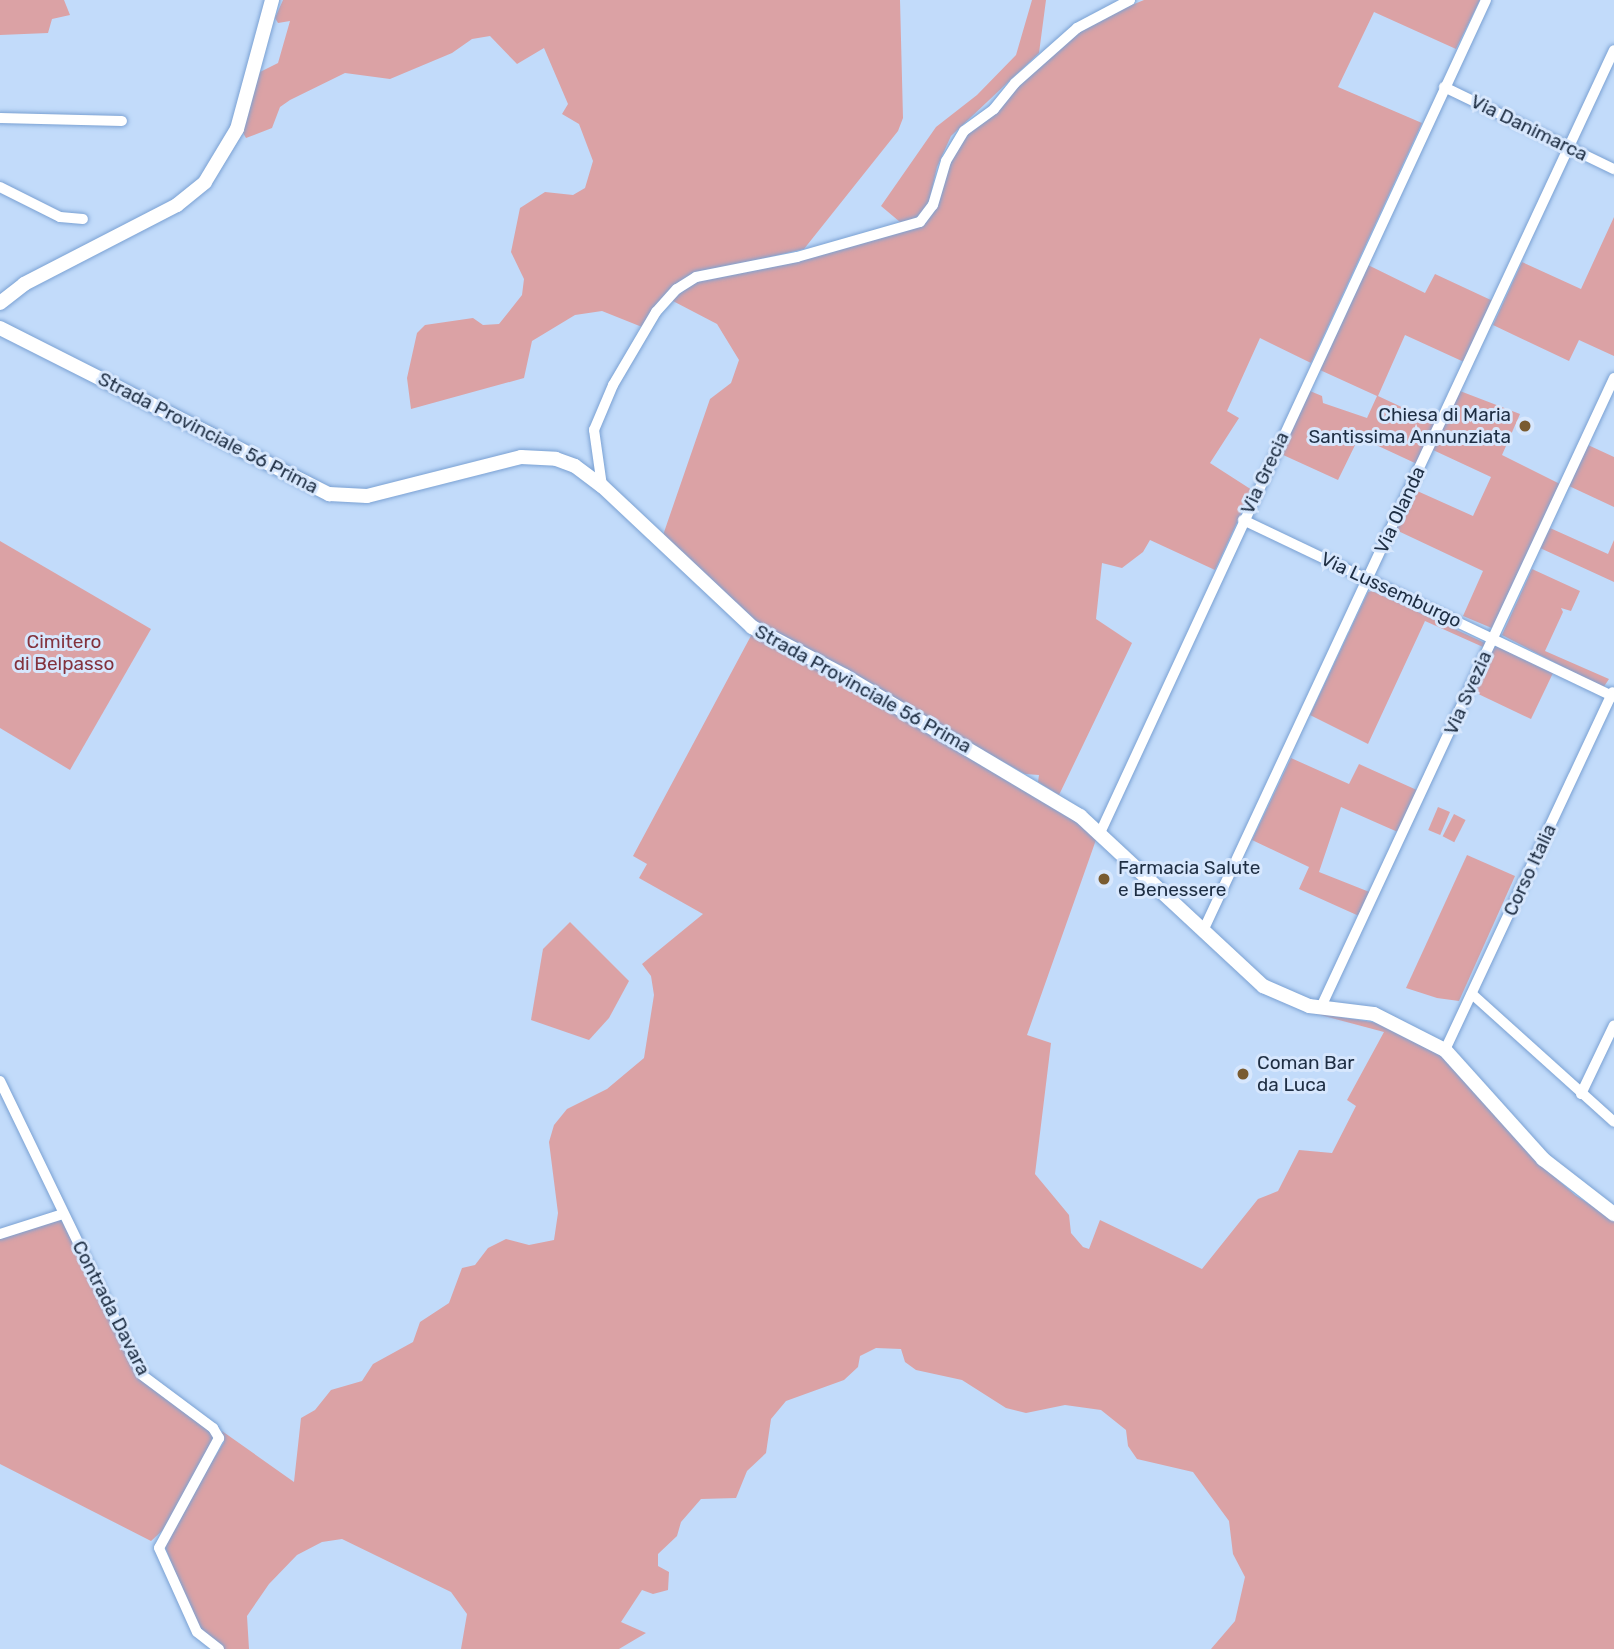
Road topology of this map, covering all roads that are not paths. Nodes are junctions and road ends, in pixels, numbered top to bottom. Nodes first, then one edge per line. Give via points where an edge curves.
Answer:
1 (272, 0) edge
2 (1130, 0) edge
3 (1486, 0) edge
4 (1614, 50) edge
5 (1444, 87) junction
6 (0, 118) edge
7 (122, 121) dead end
8 (1569, 146) junction
9 (1614, 169) edge
10 (0, 187) edge
11 (83, 219) dead end
12 (1, 304) edge
13 (6, 330) edge
14 (1614, 378) edge
15 (602, 486) junction
16 (1243, 520) junction
17 (1367, 580) junction
18 (1493, 638) junction
19 (1613, 694) edge
20 (1100, 833) junction
21 (1203, 931) junction
22 (1472, 994) junction
23 (1321, 1007) junction
24 (1614, 1025) edge
25 (1444, 1050) junction
26 (0, 1081) edge
27 (1581, 1094) junction
28 (1614, 1122) edge
29 (63, 1214) junction
30 (1614, 1214) edge
31 (0, 1234) edge
32 (219, 1649) edge

1 - 12 street via 232,144 205,182 177,205 24,284
2 - 15 street via 1077,28 1024,74 994,109 964,131 946,161 933,205 920,222 797,257 696,277 677,289 656,312 613,385 594,430
3 - 5 street, Via Grecia
4 - 8 street, Via Olanda
5 - 8 street, Via Danimarca
5 - 16 street, Via Grecia
6 - 7 street
8 - 9 street, Via Danimarca
8 - 17 street, Via Olanda
10 - 11 street via 60,217
12 - 13 street
13 - 15 street, Strada Provinciale 56 Prima via 329,494 367,496 521,457 556,459
14 - 18 street, Via Svezia
15 - 20 street, Strada Provinciale 56 Prima via 752,627 1009,771
16 - 17 street, Via Lussemburgo
16 - 20 street, Via Grecia
17 - 18 street, Via Lussemburgo
17 - 21 street, Via Olanda
18 - 19 street, Via Lussemburgo
18 - 23 street, Via Svezia
19 - 22 street, Corso Italia
20 - 21 street, Strada Provinciale 56 Prima
21 - 23 street, Strada Provinciale 56 Prima via 1264,986 1297,1002
22 - 25 street, Corso Italia
22 - 27 street
23 - 25 street, Strada Provinciale 56 Prima via 1390,1020
24 - 27 street
25 - 30 street, Strada Provinciale 56 Prima via 1544,1159
26 - 29 street, Contrada Davara
27 - 28 street
29 - 31 street
29 - 32 street, Contrada Davara via 142,1375 213,1428 219,1438 159,1548 197,1632

